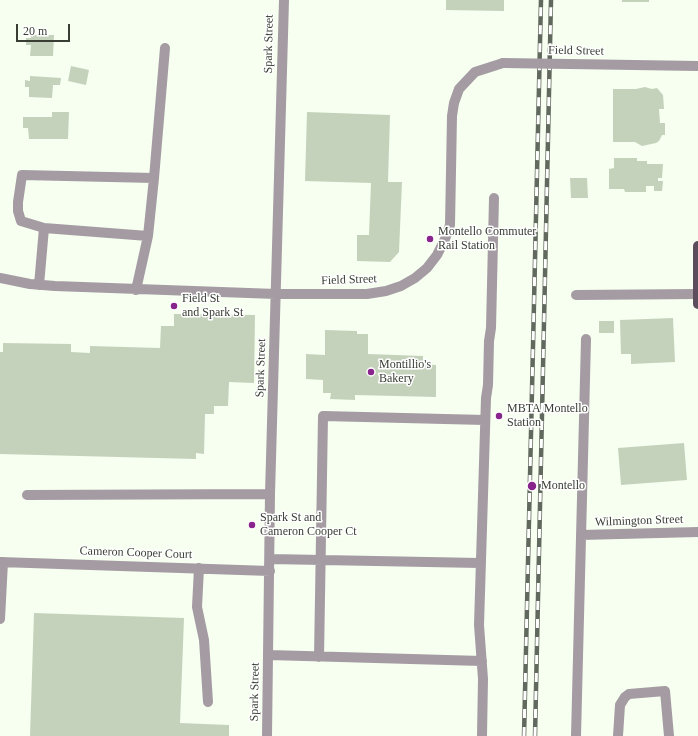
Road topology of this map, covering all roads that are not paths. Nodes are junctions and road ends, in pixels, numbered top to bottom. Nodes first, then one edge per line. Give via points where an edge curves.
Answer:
1 (284, 0) edge
2 (165, 48) dead end
3 (698, 66) edge
4 (154, 178) junction
5 (494, 198) dead end
6 (44, 228) junction
7 (148, 236) junction
8 (698, 246) edge
9 (0, 278) edge
10 (39, 285) junction
11 (136, 290) junction
12 (276, 294) junction
13 (698, 294) edge
14 (576, 295) dead end
15 (698, 304) edge
16 (586, 339) dead end
17 (485, 420) junction
18 (270, 494) junction
19 (27, 495) dead end
20 (698, 532) edge
21 (581, 535) junction
22 (270, 559) junction
23 (320, 560) junction
24 (1, 562) edge
25 (480, 563) junction
26 (199, 568) junction
27 (270, 571) junction
28 (0, 619) edge
29 (269, 655) junction
30 (319, 657) junction
31 (482, 661) junction
32 (208, 702) dead end
33 (267, 736) edge
34 (482, 736) edge
35 (576, 736) edge
36 (618, 736) edge
37 (669, 736) edge

1 - 12 street, Spark Street
2 - 4 street
3 - 12 street, Field Street, bridge via 503,63 475,72 459,89 454,103 451,129 450,225 437,255 427,268 408,282 386,291 367,294
4 - 6 street via 22,175 18,211 22,221
4 - 7 street
5 - 17 street via 491,328
6 - 7 street
6 - 10 street
7 - 11 street
8 - 13 main road
9 - 10 street, Field Street
10 - 11 street, Field Street
11 - 12 street, Field Street
12 - 18 street, Spark Street
13 - 14 street
13 - 15 main road
16 - 21 street
17 - 23 street via 323,416
17 - 25 street
18 - 19 street
18 - 22 street, Spark Street
20 - 21 street, Wilmington Street
21 - 35 street
22 - 23 street
22 - 27 street, Spark Street
23 - 25 street
23 - 30 street
24 - 26 street, Cameron Cooper Court
24 - 28 street
25 - 31 street via 479,625
26 - 27 street, Cameron Cooper Court
26 - 32 street via 197,607 204,640
27 - 29 street, Spark Street
29 - 30 street
29 - 33 street, Spark Street
30 - 31 street
31 - 34 street
36 - 37 street via 620,705 625,697 629,694 665,691

